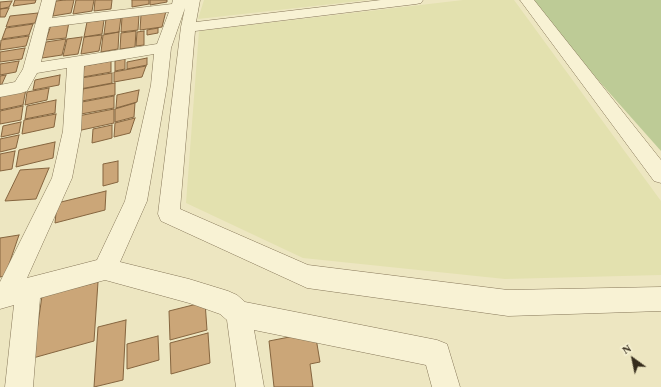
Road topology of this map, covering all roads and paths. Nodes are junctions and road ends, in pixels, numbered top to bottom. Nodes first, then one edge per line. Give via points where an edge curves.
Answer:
1 (49, 0) edge
2 (416, 0) edge
3 (527, 0) edge
4 (183, 2) edge
5 (43, 23) junction
6 (188, 27) junction
7 (163, 48) junction
8 (76, 61) junction
9 (31, 69) junction
10 (0, 91) edge
11 (661, 175) edge
12 (105, 269) junction
13 (12, 295) edge
14 (661, 299) edge
15 (239, 314) junction
16 (19, 387) edge
17 (250, 387) edge
18 (446, 387) edge

1 - 5 street
2 - 6 street
3 - 11 street
4 - 5 street
4 - 6 street
4 - 7 street
5 - 9 street
6 - 14 street via 169,214 307,276 508,303
7 - 8 street
7 - 12 street via 159,86 136,201
8 - 9 street
8 - 13 street via 72,131 62,178
9 - 10 street via 21,87
12 - 13 street
12 - 15 street via 228,304
13 - 16 street
15 - 17 street
15 - 18 street via 436,354

